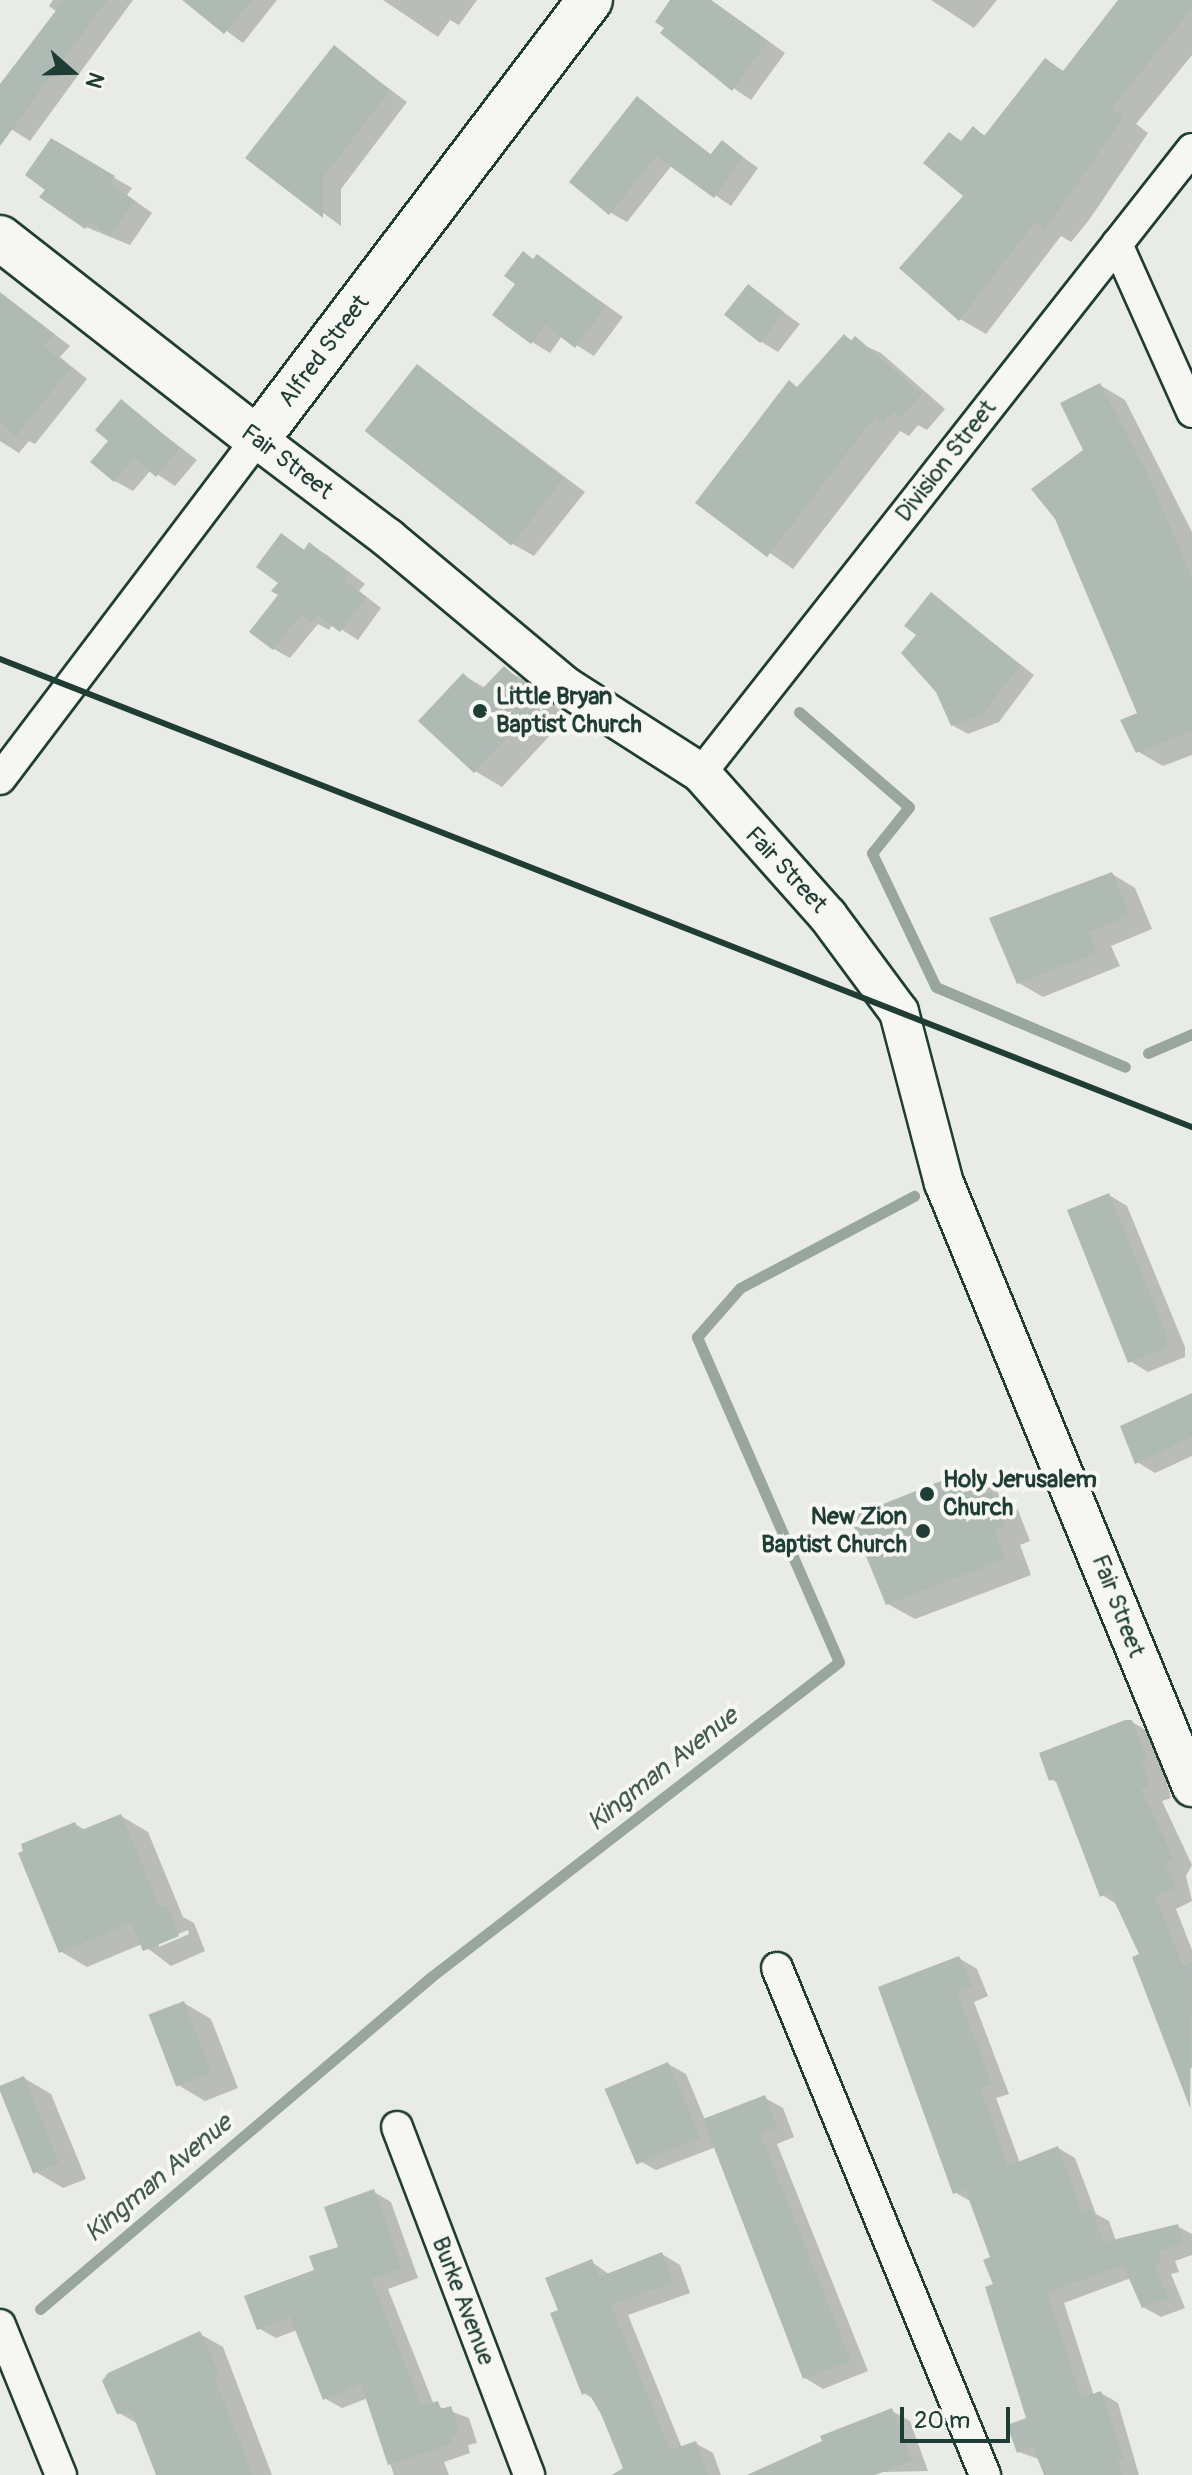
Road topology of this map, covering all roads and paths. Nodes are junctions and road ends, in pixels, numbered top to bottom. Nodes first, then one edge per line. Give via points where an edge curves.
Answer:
1 (590, 0) edge
2 (1192, 149) edge
3 (0, 238) edge
4 (1117, 244) junction
5 (1192, 412) edge
6 (257, 439) junction
7 (701, 773) junction
8 (0, 779) edge
9 (1192, 1787) edge
10 (777, 1968) dead end
11 (397, 2127) dead end
12 (0, 2325) edge
13 (61, 2475) edge
14 (529, 2475) edge
15 (985, 2475) edge

1 - 6 main road, Alfred Street
2 - 4 street, Division Street
3 - 6 main road, Fair Street
4 - 5 street
4 - 7 street, Division Street
6 - 7 street, Fair Street via 388,538 565,686
6 - 8 street, Alfred Street
7 - 9 street, Fair Street via 828,916 899,1012 944,1183
10 - 15 street
11 - 14 street, Burke Avenue
12 - 13 street

